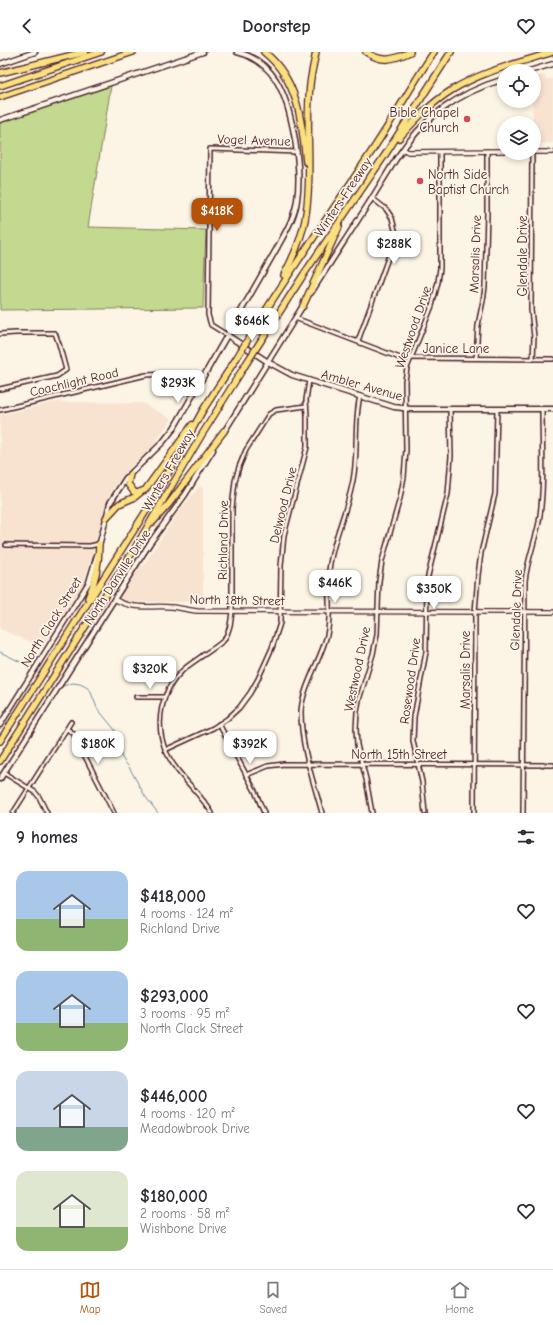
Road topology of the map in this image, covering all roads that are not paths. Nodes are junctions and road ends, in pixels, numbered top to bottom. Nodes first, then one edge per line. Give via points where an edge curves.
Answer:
1 (35, 52) edge
2 (85, 52) edge
3 (101, 52) edge
4 (133, 52) edge
5 (203, 52) edge
6 (237, 52) edge
7 (264, 52) edge
8 (316, 52) edge
9 (366, 52) edge
10 (410, 52) edge
11 (434, 52) edge
12 (450, 52) edge
13 (553, 52) edge
14 (0, 64) edge
15 (553, 64) edge
16 (541, 68) edge
17 (0, 72) edge
18 (497, 82) edge
19 (0, 86) edge
20 (0, 97) edge
21 (0, 120) edge
22 (403, 149) junction
23 (487, 151) junction
24 (297, 152) junction
25 (440, 152) junction
26 (497, 152) edge
27 (541, 152) edge
28 (553, 152) edge
29 (385, 155) junction
30 (533, 160) edge
31 (308, 197) junction
32 (372, 198) junction
33 (351, 206) junction
34 (269, 305) junction
35 (303, 306) junction
36 (295, 318) junction
37 (0, 334) edge
38 (227, 334) junction
39 (358, 341) junction
40 (476, 358) junction
41 (411, 359) junction
42 (533, 359) junction
43 (553, 359) edge
44 (268, 362) junction
45 (309, 380) junction
46 (199, 384) junction
47 (0, 389) edge
48 (360, 396) junction
49 (306, 406) junction
50 (405, 408) junction
51 (450, 409) junction
52 (497, 409) junction
53 (542, 409) junction
54 (553, 409) edge
55 (0, 410) edge
56 (203, 410) junction
57 (224, 431) junction
58 (130, 474) junction
59 (145, 490) junction
60 (106, 518) junction
61 (145, 531) junction
62 (99, 544) junction
63 (6, 545) dead end
64 (114, 599) junction
65 (232, 611) junction
66 (280, 611) junction
67 (329, 611) junction
68 (378, 611) junction
69 (427, 611) junction
70 (475, 612) junction
71 (524, 612) junction
72 (553, 612) edge
73 (79, 617) junction
74 (136, 697) dead end
75 (164, 697) junction
76 (71, 722) dead end
77 (219, 724) junction
78 (0, 725) edge
79 (67, 729) junction
80 (0, 741) edge
81 (165, 750) junction
82 (0, 761) edge
83 (309, 764) junction
84 (363, 764) junction
85 (418, 764) junction
86 (475, 764) junction
87 (524, 765) junction
88 (553, 765) edge
89 (4, 773) junction
90 (246, 774) junction
91 (0, 778) edge
92 (29, 788) junction
93 (13, 813) edge
94 (47, 813) edge
95 (114, 813) edge
96 (212, 813) edge
97 (264, 813) edge
98 (322, 813) edge
99 (372, 813) edge
100 (425, 813) edge
101 (474, 813) edge
102 (523, 813) edge

1 - 14 main road
2 - 17 highway
3 - 19 highway
4 - 20 highway
5 - 21 main road
6 - 24 main road, North Clack Street via 261,63 276,80 287,107
7 - 31 highway via 281,69 294,94 303,135
8 - 31 highway via 310,85
9 - 10 highway via 376,59 386,60
11 - 34 highway, Winters Freeway via 380,139
12 - 29 highway, Winters Freeway
13 - 29 highway via 467,81 452,90 418,116
15 - 16 main road
18 - 22 main road, North Danville Drive via 464,95 443,108 418,130
22 - 25 street via 408,152
22 - 32 main road, North Danville Drive
23 - 25 street
23 - 26 street
23 - 40 street, Marsalis Drive via 485,297 478,326
24 - 38 main road, North Clack Street via 298,189 291,222
24 - 38 street, Vogel Avenue via 210,149 208,315 211,325
25 - 41 street, Westwood Drive via 440,268 432,306
27 - 28 street
29 - 33 highway, Winters Freeway
30 - 42 street, Glendale Drive
31 - 34 highway via 297,246
32 - 35 main road, North Danville Drive
32 - 39 street via 386,209 392,218 395,235
33 - 35 highway
33 - 61 highway, Winters Freeway, bridge via 244,367
34 - 56 highway, Winters Freeway, bridge
35 - 36 main road, North Danville Drive
36 - 39 street, Janice Lane
36 - 44 main road, North Danville Drive
37 - 47 street via 55,332 66,370 57,376
38 - 44 main road, Ambler Avenue
38 - 46 main road, North Clack Street
39 - 41 street, Janice Lane via 395,356
40 - 41 street, Janice Lane
40 - 42 street, Janice Lane
41 - 50 street, Westwood Drive via 405,381
42 - 43 street, Janice Lane
44 - 45 main road, Ambler Avenue via 292,375
44 - 57 main road, North Danville Drive
45 - 48 main road, Ambler Avenue
45 - 49 street, Delwood Drive
46 - 55 street, Coachlight Road via 177,375 146,375
46 - 58 main road, North Clack Street via 174,428
48 - 50 main road, Ambler Avenue
48 - 67 street via 356,410 354,475 329,571
49 - 65 street, Richland Drive via 276,410 268,414 246,450 239,467 232,508
49 - 66 street, Delwood Drive via 307,447 284,535
50 - 51 main road, Ambler Avenue
50 - 68 street, Westwood Drive via 404,477 382,561
51 - 52 main road, Ambler Avenue
51 - 69 street, Rosewood Drive via 451,456 448,494 427,580
52 - 53 main road, Ambler Avenue
52 - 70 street, Marsalis Drive via 495,494 482,553
53 - 54 main road, Ambler Avenue
53 - 71 street, Glendale Drive via 541,508 526,568
56 - 59 highway
56 - 73 highway, Winters Freeway via 155,497
57 - 61 highway
57 - 64 main road, North Danville Drive
58 - 59 highway via 128,484 134,492
58 - 60 main road, North Clack Street via 110,503
59 - 60 highway via 119,504
60 - 62 main road, North Clack Street
61 - 82 highway, Winters Freeway
62 - 63 street
62 - 73 highway via 99,562 95,578
62 - 78 main road, North Clack Street via 89,582
64 - 65 street, North 18th Street via 131,606
64 - 89 main road, North Danville Drive
65 - 66 street, North 18th Street
65 - 75 street, Richland Drive via 231,625 223,640 182,671
66 - 67 street, North 18th Street
66 - 77 street, Delwood Drive via 278,630 258,679 239,708
67 - 68 street, North 18th Street
67 - 83 street via 327,635 302,710 302,734
68 - 69 street, North 18th Street
68 - 84 street, Westwood Drive via 377,636 357,712 357,737
69 - 70 street, North 18th Street
69 - 85 street, Rosewood Drive via 426,652 414,717 413,740
70 - 71 street, North 18th Street
70 - 86 street, Marsalis Drive
71 - 72 street, North 18th Street
71 - 87 street, Glendale Drive
73 - 80 highway, Winters Freeway
74 - 75 street
75 - 81 street, Richland Drive via 159,722
76 - 79 street
77 - 81 street, Delwood Drive
77 - 90 street
79 - 92 street
79 - 95 street via 73,733
81 - 96 street, Richland Drive via 172,763
83 - 84 street, North 15th Street
83 - 90 street, North 15th Street via 273,765
83 - 98 street
84 - 85 street, North 15th Street
84 - 99 street, Westwood Drive
85 - 86 street, North 15th Street
85 - 100 street, Rosewood Drive
86 - 87 street, North 15th Street
86 - 101 street, Marsalis Drive
87 - 88 street, North 15th Street
87 - 102 street, Glendale Drive
89 - 91 main road, North Danville Drive
89 - 92 street
90 - 97 street
92 - 93 street
92 - 94 street via 39,797

